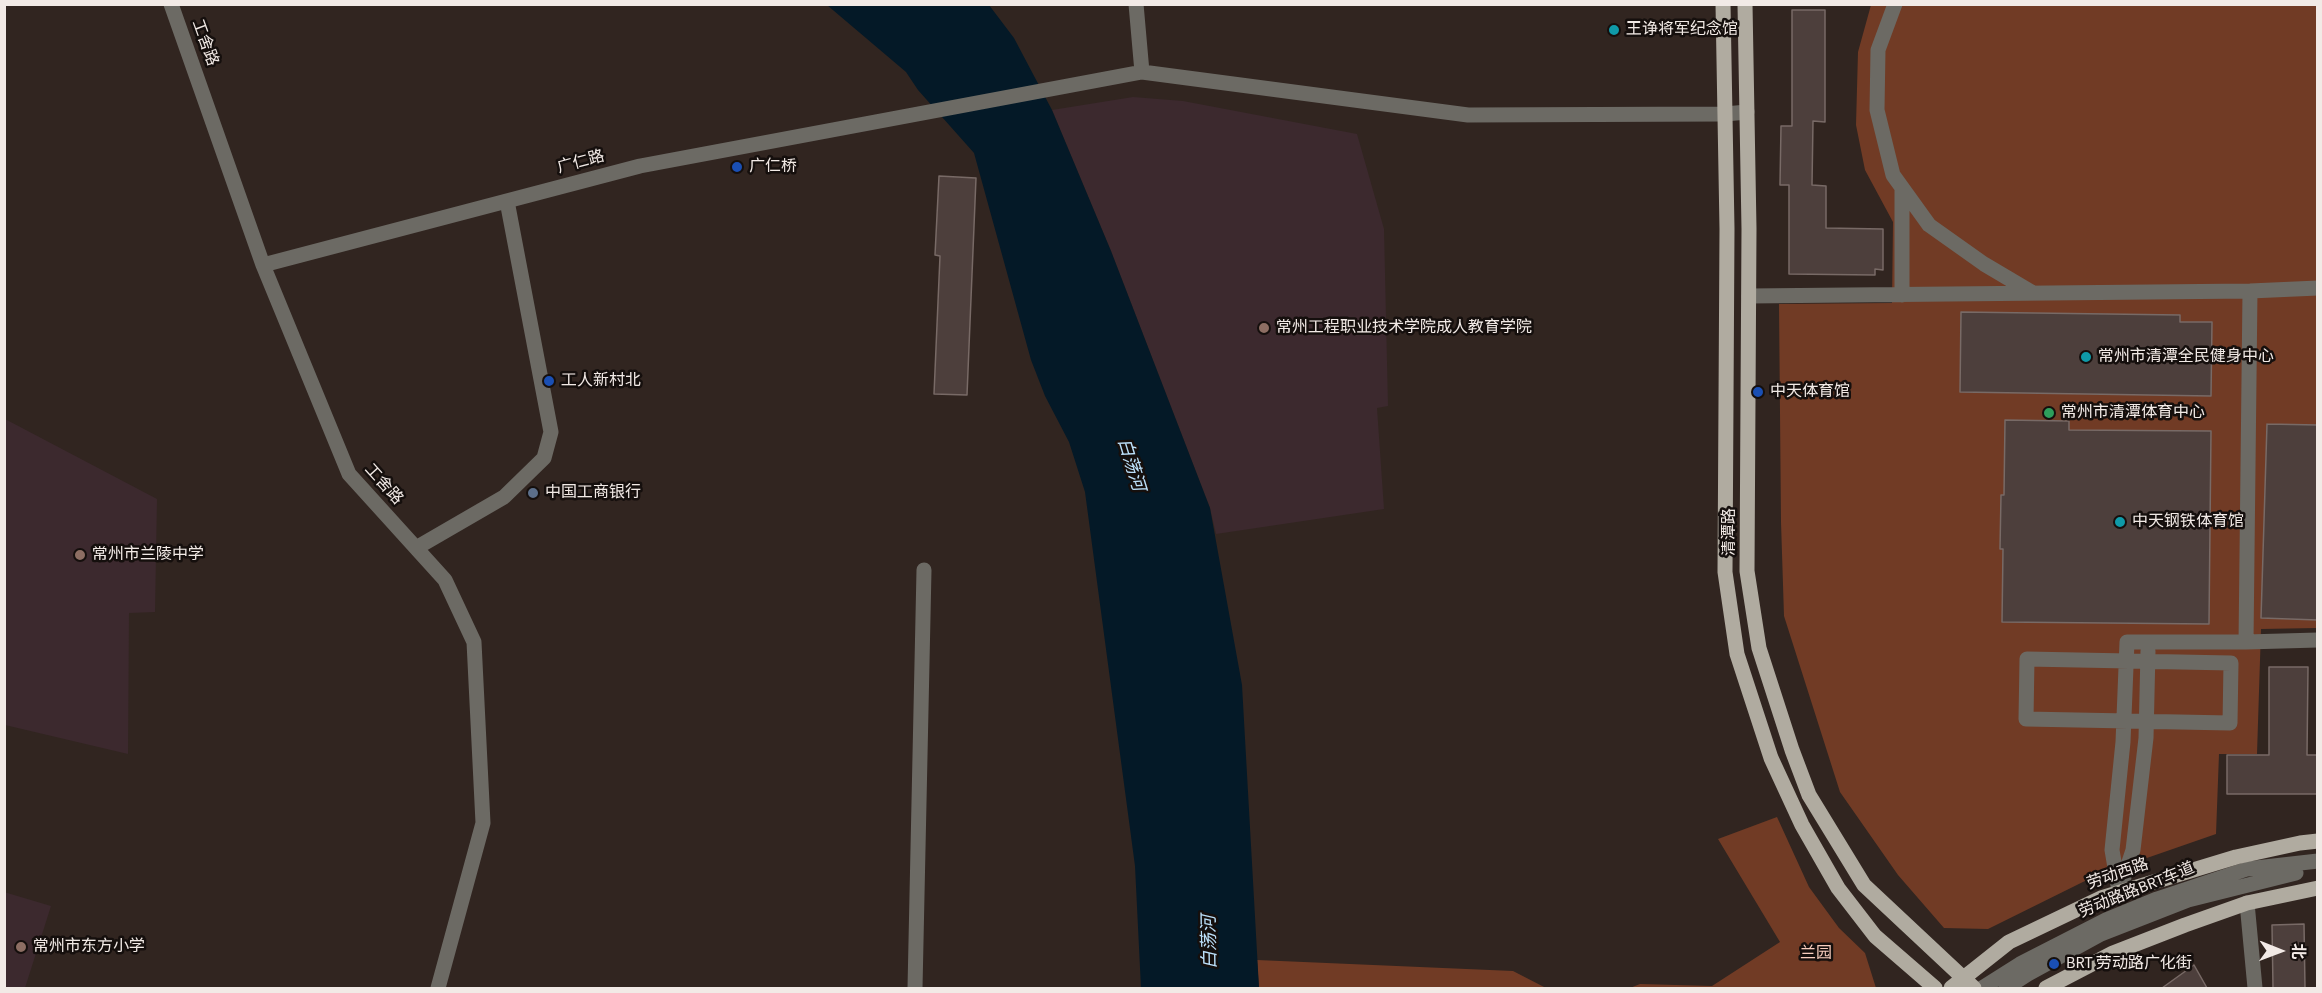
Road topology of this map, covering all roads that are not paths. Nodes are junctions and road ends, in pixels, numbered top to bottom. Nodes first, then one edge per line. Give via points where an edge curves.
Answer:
1 (171, 4) edge
2 (1136, 4) edge
3 (1723, 4) edge
4 (1745, 4) edge
5 (1895, 4) edge
6 (1142, 72) junction
7 (1747, 112) junction
8 (1725, 114) junction
9 (1902, 189) junction
10 (507, 201) junction
11 (264, 265) junction
12 (2318, 288) edge
13 (2250, 291) junction
14 (2033, 293) junction
15 (1902, 295) junction
16 (1749, 296) junction
17 (416, 548) junction
18 (924, 570) dead end
19 (2318, 640) edge
20 (2246, 642) junction
21 (2148, 643) junction
22 (2126, 661) junction
23 (2148, 662) junction
24 (2124, 721) junction
25 (2146, 721) junction
26 (2318, 841) edge
27 (2318, 861) edge
28 (2318, 871) edge
29 (2318, 888) edge
30 (2119, 891) junction
31 (2247, 903) junction
32 (1966, 985) edge
33 (438, 988) edge
34 (915, 988) edge
35 (1935, 988) edge
36 (1951, 988) edge
37 (1982, 988) edge
38 (2006, 988) edge
39 (2046, 988) edge
40 (2255, 988) edge

1 - 11 street, 工舍路
2 - 6 street
3 - 8 main road, 清潭路
4 - 7 main road, 清潭路
5 - 9 street via 1878,50 1877,110 1893,176
6 - 8 street via 1468,115
6 - 10 street, 广仁路 via 640,166
7 - 8 street
7 - 16 main road, 清潭路
8 - 35 main road, 清潭路 via 1725,572 1737,654 1771,758 1802,825 1838,888 1875,936
9 - 14 street via 1929,225
9 - 15 street
10 - 11 street, 广仁路
10 - 17 street via 552,432 544,458 504,497
11 - 17 street, 工舍路 via 349,474
12 - 13 street
13 - 14 street
13 - 20 street
14 - 15 street
15 - 16 street
16 - 32 main road, 清潭路 via 1747,571 1759,648 1809,795 1864,885
17 - 33 street, 工舍路 via 445,580 474,642 483,824
18 - 34 street
19 - 20 street
20 - 21 street
21 - 22 street via 2127,642
21 - 23 street
22 - 23 street
22 - 24 street
22 - 24 street via 2027,659 2026,719
23 - 25 street
23 - 25 street via 2231,663 2230,723
24 - 25 street
24 - 30 street via 2112,850
25 - 30 street via 2133,850
26 - 30 main road, 劳动西路 via 2236,856
27 - 37 street, 劳动路路BRT车道 via 2247,869 2157,899 2096,925
28 - 38 street via 2288,874 2188,900 2101,934
29 - 31 main road
30 - 32 main road, 劳动西路 via 2009,942
31 - 39 main road via 2113,952
31 - 40 street
32 - 36 main road, 劳动西路

